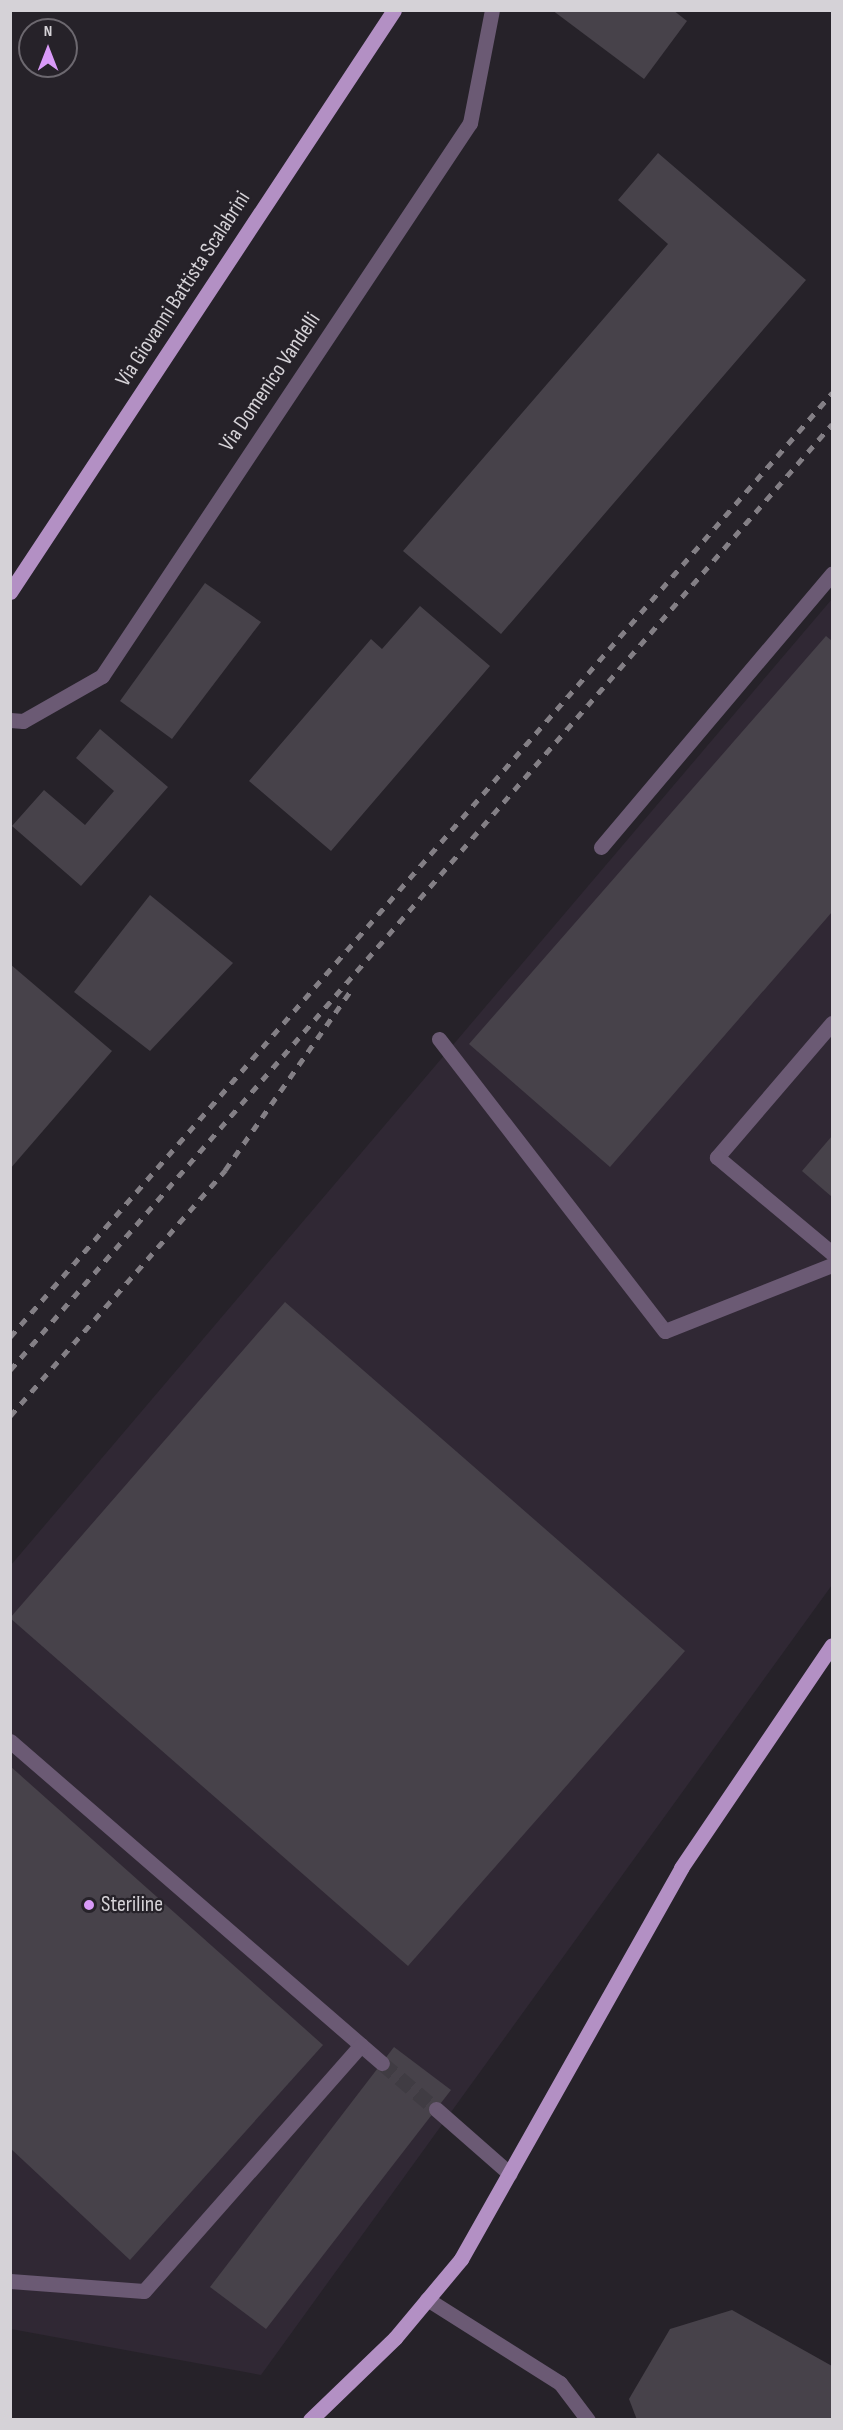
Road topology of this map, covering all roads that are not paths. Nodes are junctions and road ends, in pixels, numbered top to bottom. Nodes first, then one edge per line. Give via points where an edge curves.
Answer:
1 (394, 10) edge
2 (492, 10) edge
3 (832, 574) edge
4 (10, 591) edge
5 (10, 720) edge
6 (601, 848) dead end
7 (832, 1023) edge
8 (439, 1040) dead end
9 (832, 1253) edge
10 (832, 1265) edge
11 (832, 1644) edge
12 (10, 1740) edge
13 (361, 2045) junction
14 (382, 2063) tunnel mouth
15 (436, 2109) tunnel mouth
16 (510, 2174) junction
17 (10, 2282) edge
18 (428, 2299) junction
19 (310, 2420) edge
20 (588, 2420) edge

1 - 4 main road, Via Giovanni Battista Scalabrini
2 - 5 lane, Via Domenico Vandelli via 470,123 102,675 23,721
3 - 6 lane
7 - 9 lane via 717,1157
8 - 10 lane via 665,1331
11 - 16 main road via 681,1868
12 - 13 lane
13 - 14 lane
13 - 17 lane via 144,2290
15 - 16 lane
16 - 18 main road via 461,2259
18 - 19 main road via 395,2338
18 - 20 lane via 560,2383

